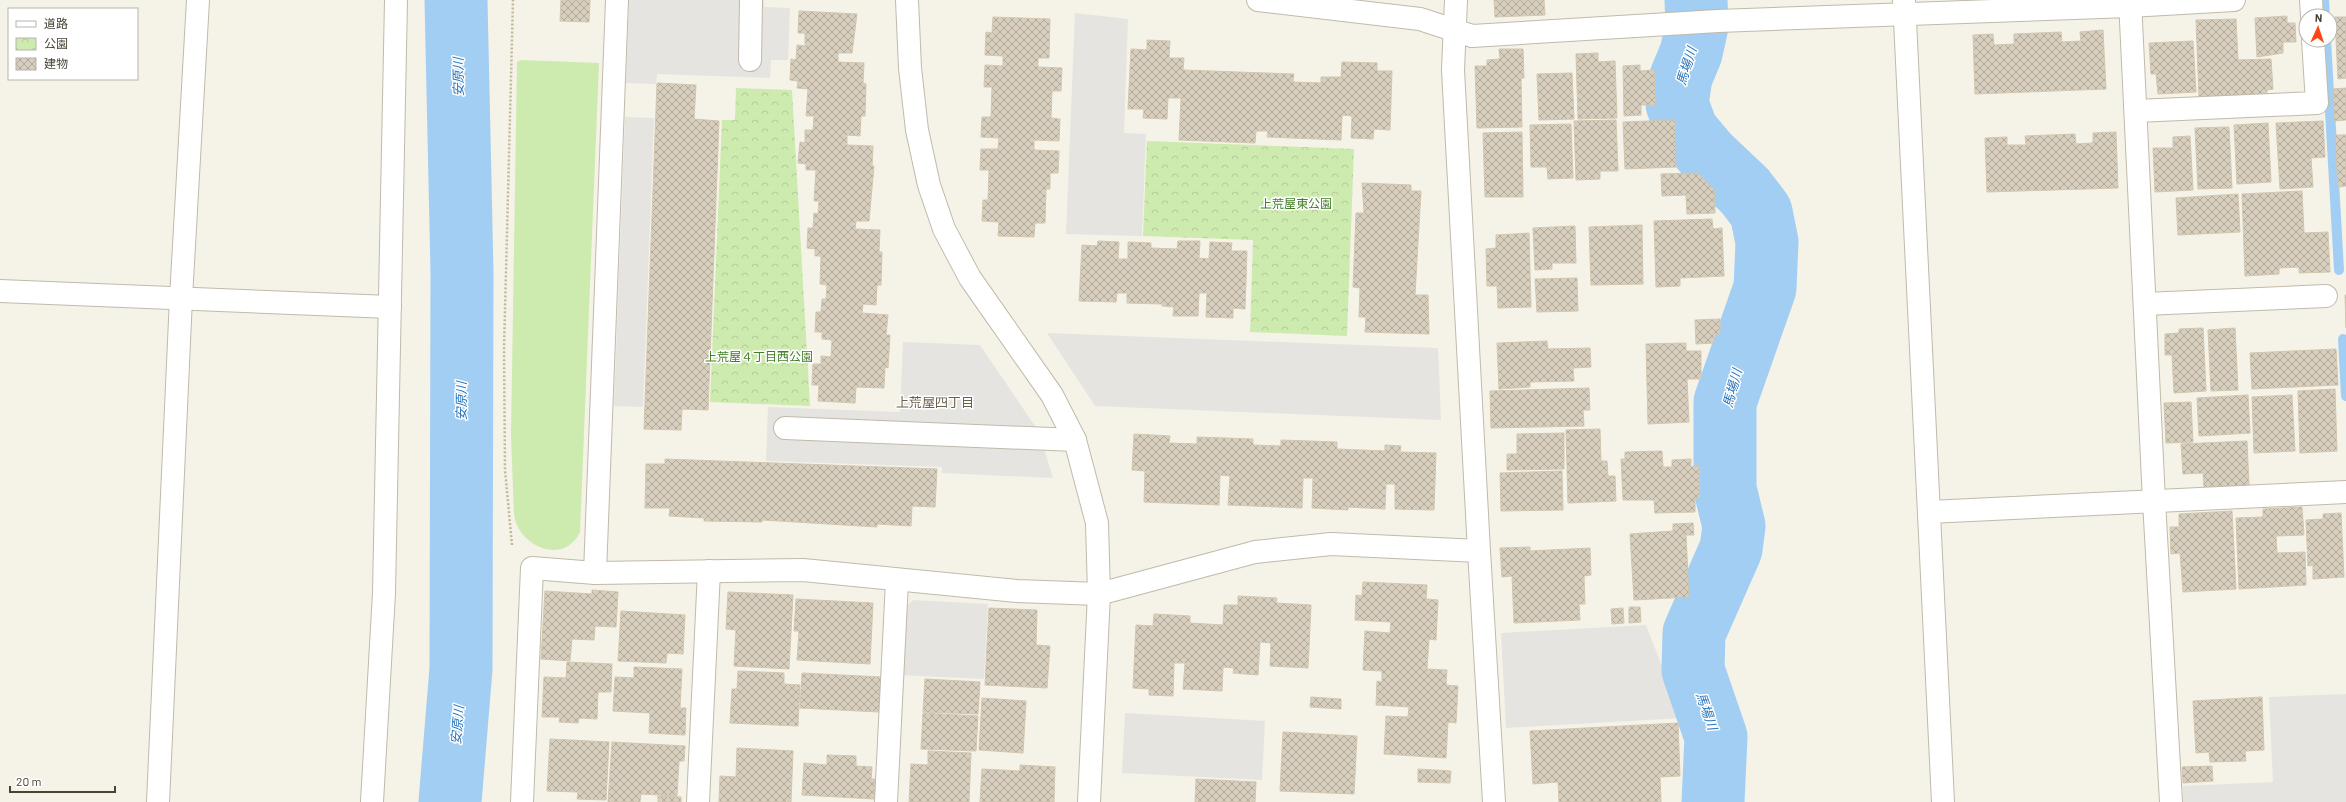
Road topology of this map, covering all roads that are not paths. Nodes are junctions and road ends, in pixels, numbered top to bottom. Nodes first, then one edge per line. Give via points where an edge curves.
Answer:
1 (198, 0) edge
2 (396, 0) edge
3 (617, 0) edge
4 (751, 0) edge
5 (906, 0) edge
6 (1258, 0) edge
7 (1456, 0) edge
8 (2234, 0) edge
9 (2130, 3) edge
10 (1904, 7) edge
11 (1454, 30) junction
12 (2314, 48) edge
13 (750, 60) dead end
14 (2136, 111) junction
15 (0, 291) edge
16 (2326, 296) dead end
17 (181, 298) junction
18 (2145, 304) junction
19 (390, 307) junction
20 (785, 428) dead end
21 (1075, 440) junction
22 (2346, 492) edge
23 (2154, 501) junction
24 (1929, 512) junction
25 (1479, 551) junction
26 (709, 571) junction
27 (595, 573) junction
28 (897, 581) junction
29 (1099, 594) junction
30 (158, 802) edge
31 (372, 802) edge
32 (522, 802) edge
33 (698, 802) edge
34 (886, 802) edge
35 (1089, 802) edge
36 (1494, 802) edge
37 (1943, 802) edge
38 (2171, 802) edge

1 - 17 street
2 - 19 street
3 - 27 street
4 - 13 street
5 - 21 street via 917,130 929,185 944,229 970,278 1052,395
6 - 11 street via 1420,19
7 - 11 street
8 - 9 street
9 - 10 street
9 - 14 street
10 - 11 street via 1472,36
10 - 24 street
11 - 25 street via 1453,70
12 - 14 street via 2317,103
14 - 18 street
15 - 17 street
16 - 18 street
17 - 19 street
17 - 30 street
18 - 23 street
19 - 31 street via 384,593
20 - 21 street
21 - 29 street via 1097,523
22 - 23 street
23 - 24 street
23 - 38 street
24 - 37 street
25 - 29 street via 1323,544 1255,552
25 - 36 street
26 - 27 street
26 - 28 street via 803,570
26 - 33 street
27 - 32 street via 532,568
28 - 29 street via 1017,591
28 - 34 street
29 - 35 street

